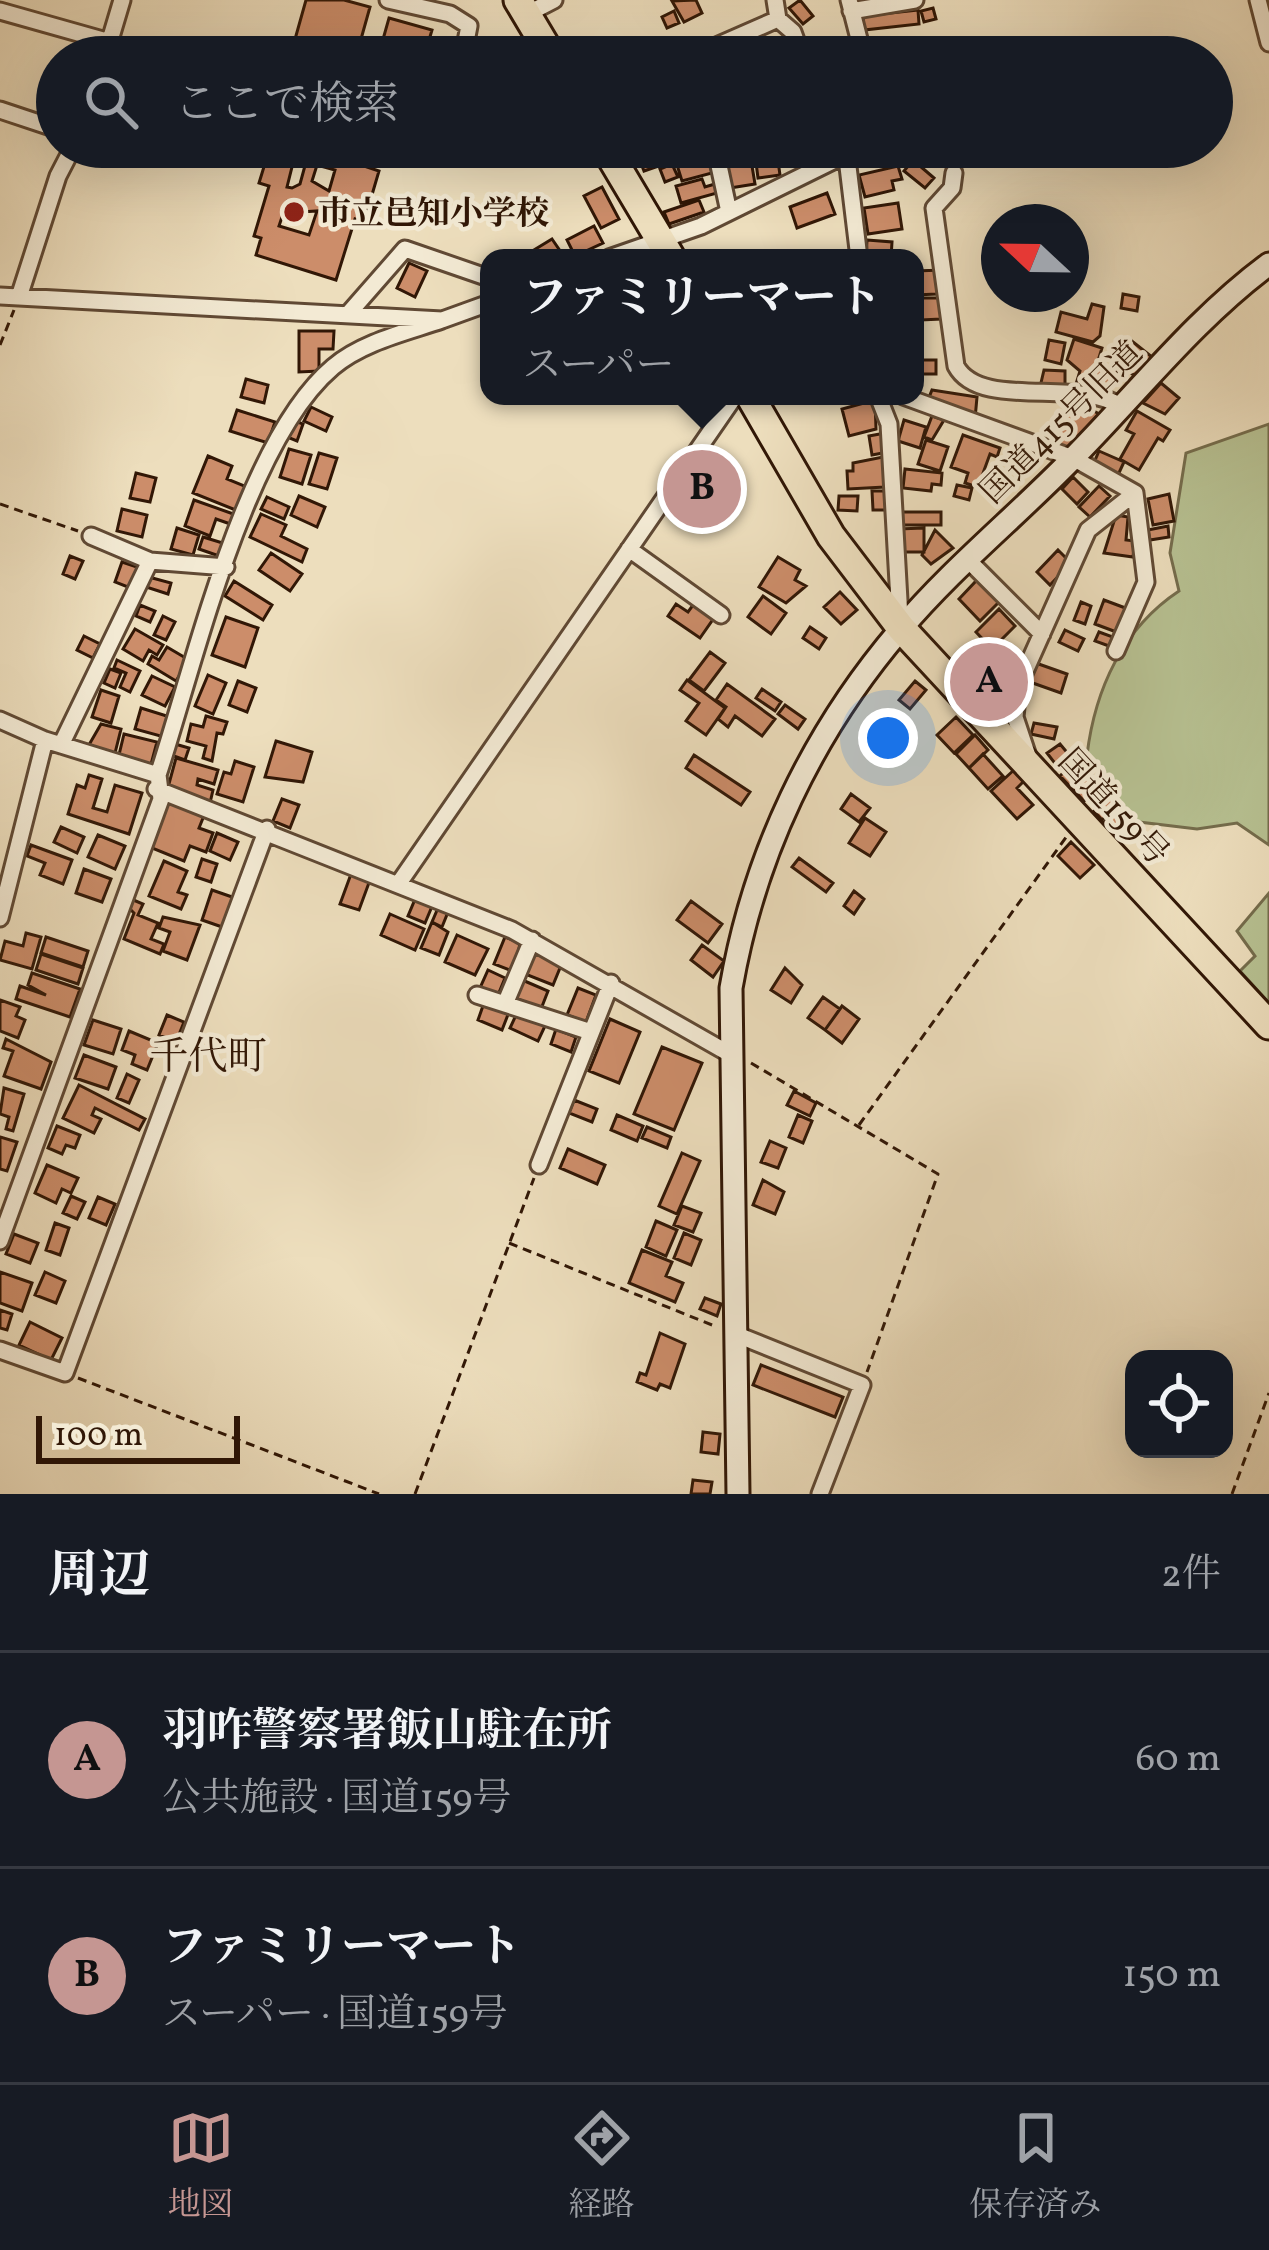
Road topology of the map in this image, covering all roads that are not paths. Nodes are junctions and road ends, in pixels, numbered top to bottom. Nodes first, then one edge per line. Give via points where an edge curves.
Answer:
1 (122, 0) edge
2 (388, 0) edge
3 (554, 0) edge
4 (776, 0) edge
5 (916, 0) edge
6 (1258, 0) edge
7 (850, 5) edge
8 (522, 7) edge
9 (0, 11) edge
10 (778, 19) junction
11 (69, 36) edge
12 (112, 36) edge
13 (467, 36) edge
14 (539, 36) edge
15 (740, 36) edge
16 (794, 36) edge
17 (858, 36) edge
18 (1269, 43) edge
19 (0, 110) edge
20 (36, 122) edge
21 (62, 168) edge
22 (617, 168) edge
23 (720, 168) edge
24 (810, 168) edge
25 (843, 168) edge
26 (955, 173) dead end
27 (729, 212) junction
28 (665, 249) edge
29 (857, 249) edge
30 (1269, 264) edge
31 (480, 275) edge
32 (0, 296) edge
33 (19, 297) junction
34 (480, 305) edge
35 (349, 313) junction
36 (442, 320) junction
37 (924, 404) edge
38 (729, 405) edge
39 (754, 405) edge
40 (881, 405) edge
41 (1122, 407) junction
42 (1073, 458) junction
43 (1135, 493) junction
44 (91, 536) road end
45 (629, 549) junction
46 (150, 561) junction
47 (969, 561) junction
48 (226, 567) junction
49 (721, 615) dead end
50 (901, 628) junction
51 (1042, 634) junction
52 (1116, 651) dead end
53 (0, 720) edge
54 (53, 742) junction
55 (1032, 770) junction
56 (157, 782) junction
57 (267, 829) junction
58 (399, 883) junction
59 (0, 918) edge
60 (532, 940) junction
61 (611, 983) junction
62 (477, 995) dead end
63 (506, 1004) junction
64 (1269, 1024) edge
65 (591, 1032) junction
66 (728, 1051) junction
67 (539, 1166) road end
68 (6, 1192) edge
69 (0, 1241) edge
70 (735, 1334) junction
71 (0, 1351) edge
72 (738, 1494) edge
73 (820, 1494) edge

1 - 12 street
2 - 13 street via 450,14 469,26
3 - 8 street
4 - 10 street
5 - 7 street
6 - 18 street
7 - 17 street
8 - 14 highway
9 - 11 street
10 - 15 street
10 - 16 street
19 - 20 street
21 - 33 street
22 - 28 highway
23 - 27 street
24 - 27 street
25 - 29 street
26 - 41 street via 934,208 962,378 1058,395 1086,392
27 - 28 street
30 - 41 street, 国道415号旧道
31 - 35 street via 405,249
32 - 33 street
33 - 35 street
34 - 36 street
35 - 36 street
36 - 48 street via 335,364 288,414
37 - 42 street
38 - 45 street
39 - 50 highway, 国道159号 via 831,536
40 - 50 street via 891,442
41 - 42 street, 国道415号旧道
42 - 43 street
42 - 47 street, 国道415号旧道
43 - 51 street via 1088,530
43 - 52 street via 1146,582
44 - 46 street
45 - 49 street
45 - 58 street
46 - 48 street
46 - 54 street
47 - 50 street, 国道415号旧道
47 - 51 street
48 - 56 street
50 - 55 highway, 国道159号
50 - 66 street, 国道415号旧道 via 849,697 778,818 740,935
51 - 55 street via 1018,687 1015,717
53 - 54 street
54 - 56 street
54 - 59 street
55 - 64 highway, 国道159号
56 - 57 street
56 - 68 street via 161,800
57 - 58 street
57 - 71 street via 65,1373
58 - 60 street
60 - 61 street
60 - 63 street
61 - 65 street
61 - 66 street
62 - 63 street
63 - 65 street
65 - 67 street
66 - 70 street, 国道415号旧道
68 - 69 street
70 - 72 street, 国道415号旧道
70 - 73 street via 862,1385

